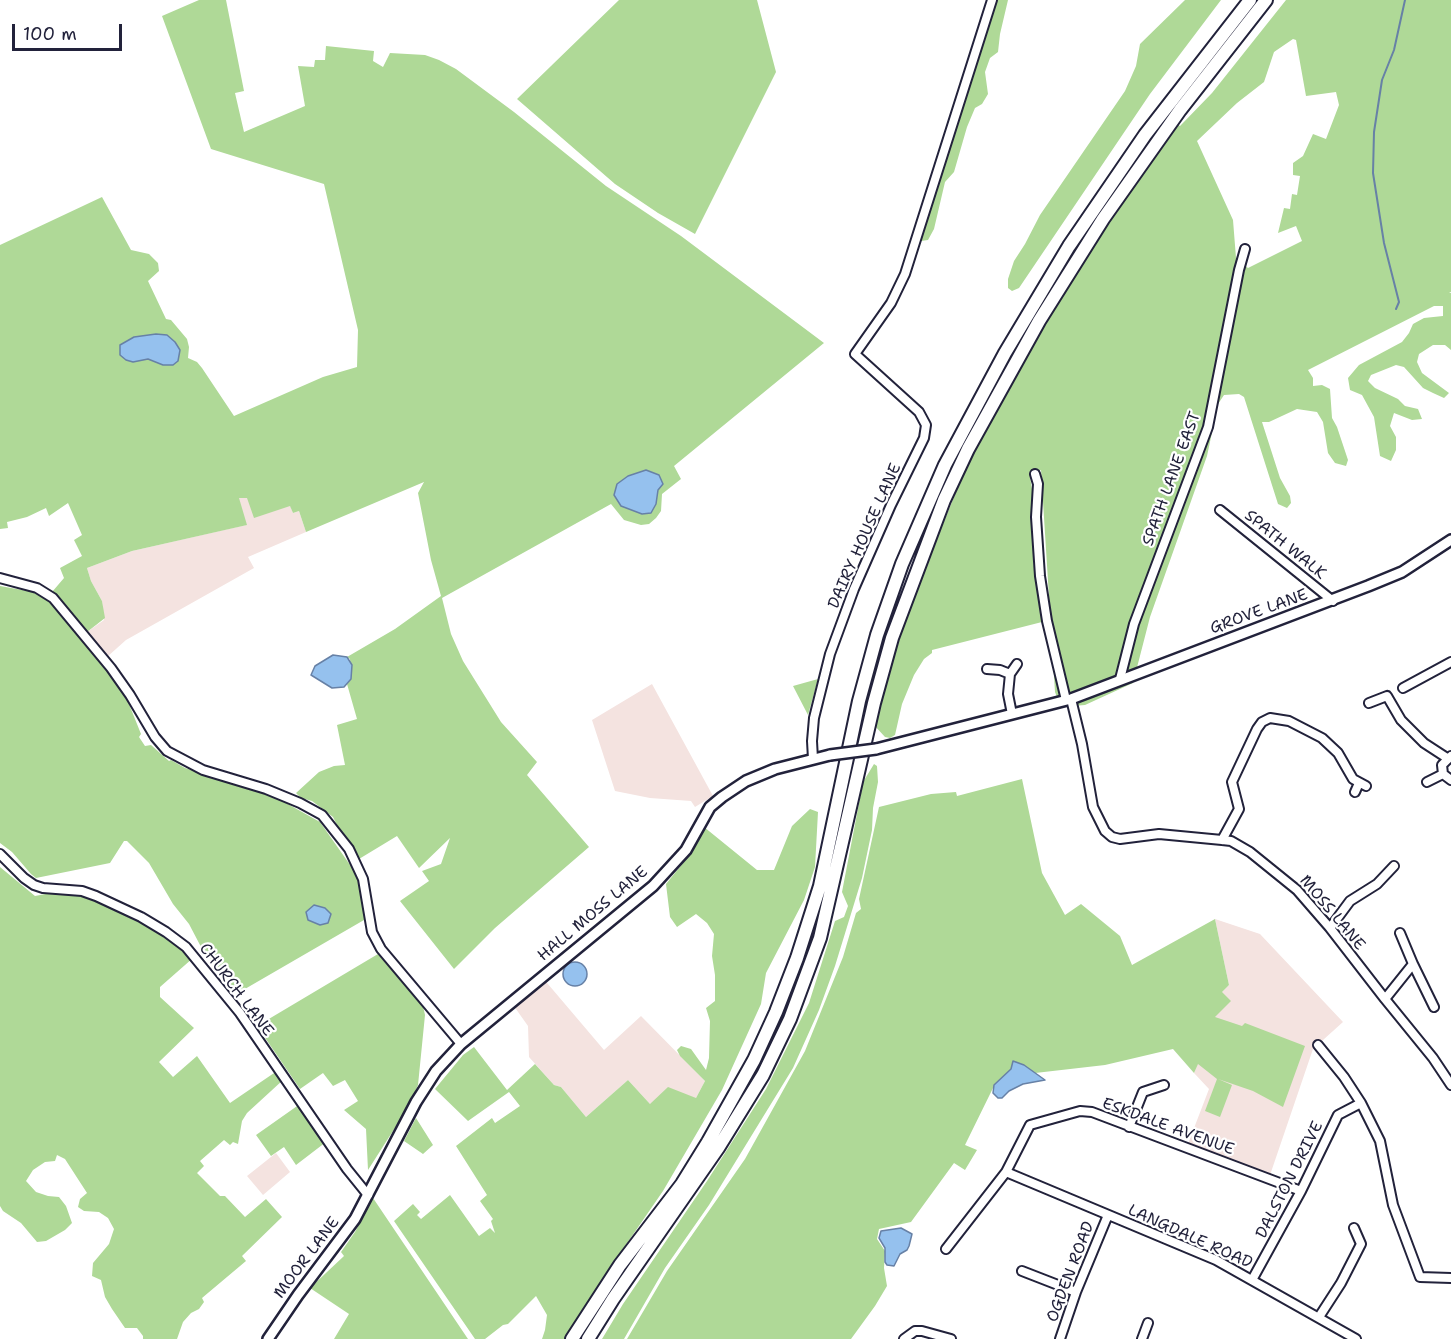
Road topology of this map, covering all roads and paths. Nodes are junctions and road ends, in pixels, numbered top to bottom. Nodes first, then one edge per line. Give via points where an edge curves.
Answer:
1 (992, 0) edge
2 (1250, 0) edge
3 (1266, 0) edge
4 (1245, 249) dead end
5 (1035, 474) dead end
6 (1220, 510) dead end
7 (1451, 540) edge
8 (0, 578) edge
9 (1333, 601) junction
10 (1451, 662) edge
11 (1017, 664) dead end
12 (987, 669) dead end
13 (1010, 675) junction
14 (1120, 680) junction
15 (1403, 688) dead end
16 (1068, 700) junction
17 (1369, 703) dead end
18 (1012, 714) junction
19 (1449, 757) edge
20 (813, 759) junction
21 (1443, 774) junction
22 (1451, 780) edge
23 (1427, 782) dead end
24 (1354, 792) dead end
25 (1222, 840) junction
26 (0, 854) edge
27 (1394, 866) dead end
28 (1330, 928) junction
29 (1400, 933) dead end
30 (1413, 964) junction
31 (1385, 999) junction
32 (1434, 1007) dead end
33 (461, 1044) junction
34 (1318, 1045) dead end
35 (1164, 1085) dead end
36 (1451, 1085) edge
37 (1361, 1103) junction
38 (1130, 1127) junction
39 (1006, 1172) junction
40 (1301, 1191) junction
41 (368, 1195) junction
42 (1107, 1215) junction
43 (1354, 1228) dead end
44 (946, 1249) dead end
45 (1022, 1271) dead end
46 (1451, 1278) edge
47 (1252, 1280) junction
48 (1076, 1292) junction
49 (1319, 1317) junction
50 (1148, 1323) dead end
51 (268, 1339) edge
52 (572, 1339) edge
53 (588, 1339) edge
54 (904, 1339) edge
55 (951, 1339) edge
56 (1060, 1339) edge
57 (1142, 1339) edge
58 (1356, 1339) edge

1 - 20 street, DAIRY HOUSE LANE via 905,274 891,303 855,354 919,412 926,426 924,438 854,589 830,654 814,718
2 - 52 highway via 1145,135 1075,237 1005,353 945,465 902,564 877,635 819,886 776,1012 754,1060 682,1184 620,1265
3 - 53 highway via 1167,127 1103,219 1038,321 968,449 944,500 892,638 820,938 790,1019 763,1075 718,1148
4 - 14 street, SPATH LANE EAST via 1208,427 1134,624
5 - 16 street, MOSS LANE via 1040,576 1047,621
6 - 9 street, SPATH WALK
7 - 9 street, GROVE LANE via 1402,572
8 - 33 street via 37,588 53,598 111,668 167,751 203,770 266,789 322,815 349,849 363,879 372,932 381,949
9 - 14 street, GROVE LANE
10 - 15 street
11 - 13 street
12 - 13 street
13 - 18 street
14 - 16 street, GROVE LANE
16 - 18 street, HALL MOSS LANE
16 - 25 street, MOSS LANE via 1082,744 1093,807 1105,831 1120,839 1159,834
17 - 19 street via 1387,696 1401,720 1424,743
18 - 20 street, HALL MOSS LANE, bridge via 876,749
19 - 21 street via 1442,765
20 - 33 street, HALL MOSS LANE via 756,776 722,796 710,807 686,850 653,886
21 - 22 street
21 - 23 street
24 - 25 street via 1362,784 1353,779 1338,753 1322,738 1289,721 1270,718 1257,729 1232,782 1239,809
25 - 28 street, MOSS LANE via 1250,852 1277,873
26 - 41 street, CHURCH LANE via 34,885 96,896 141,917 186,947 240,1013
27 - 28 street via 1377,884 1350,901
28 - 31 street, MOSS LANE
29 - 30 street
30 - 31 street
30 - 32 street
31 - 36 street, MOSS LANE
33 - 41 street, HALL MOSS LANE via 436,1071 416,1102
34 - 37 street
35 - 38 street via 1143,1092
37 - 40 street, DALSTON DRIVE via 1338,1115
37 - 46 street via 1380,1141 1393,1205 1420,1278
38 - 39 street, ESKDALE AVENUE via 1085,1111 1033,1123
38 - 40 street, ESKDALE AVENUE
39 - 42 street, LANGDALE ROAD
39 - 44 street, ESKDALE AVENUE
40 - 47 street, DALSTON DRIVE
41 - 51 street, MOOR LANE via 355,1219
42 - 47 street, LANGDALE ROAD via 1216,1260
42 - 48 street, OGDEN ROAD
43 - 49 street via 1361,1244
45 - 48 street
47 - 49 street, LANGDALE ROAD
48 - 56 street, OGDEN ROAD
49 - 58 street, LANGDALE ROAD
50 - 57 street
54 - 55 street via 922,1331

